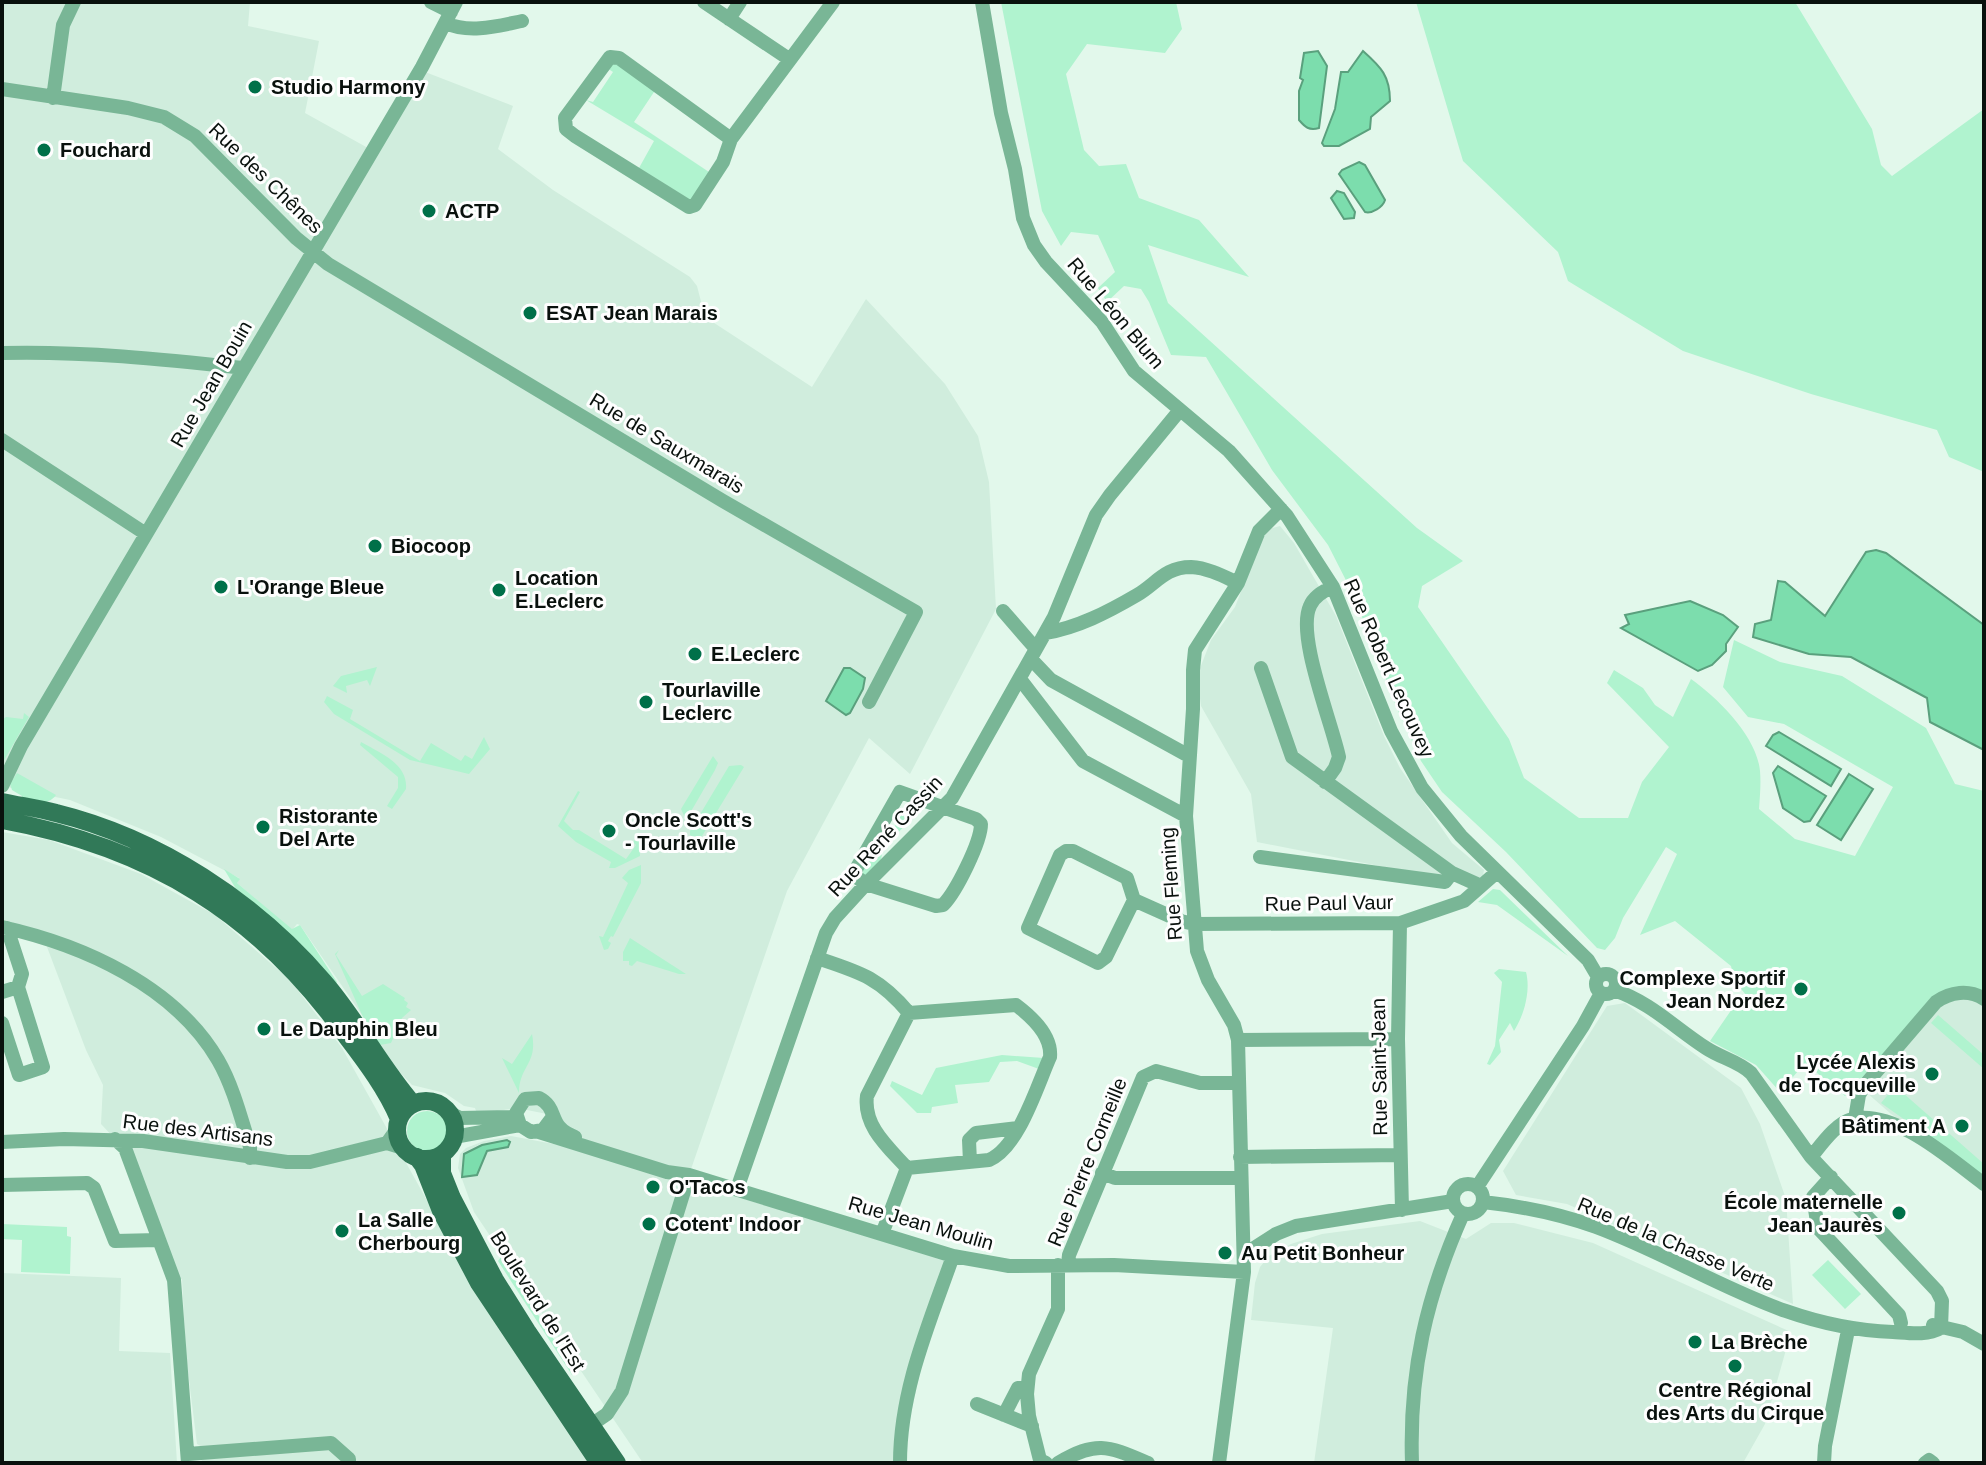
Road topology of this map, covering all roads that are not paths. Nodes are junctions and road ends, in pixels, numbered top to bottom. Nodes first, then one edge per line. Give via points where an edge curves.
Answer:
1 (74, 2) edge
2 (431, 2) edge
3 (704, 2) edge
4 (740, 2) edge
5 (833, 2) edge
6 (982, 2) edge
7 (451, 12) edge
8 (729, 19) junction
9 (522, 21) dead end
10 (789, 59) junction
11 (2, 89) edge
12 (53, 98) junction
13 (731, 139) junction
14 (312, 252) junction
15 (2, 353) edge
16 (243, 368) junction
17 (1180, 410) junction
18 (2, 440) edge
19 (1281, 509) junction
20 (146, 534) junction
21 (1238, 583) junction
22 (1333, 587) junction
23 (1003, 611) dead end
24 (1045, 633) junction
25 (1034, 654) junction
26 (1261, 668) dead end
27 (1044, 675) junction
28 (1020, 679) junction
29 (1032, 693) junction
30 (869, 702) dead end
31 (1189, 756) junction
32 (1325, 782) junction
33 (2, 786) edge
34 (2, 802) edge
35 (943, 808) junction
36 (1186, 816) junction
37 (2, 820) edge
38 (1260, 857) dead end
39 (1497, 872) junction
40 (1452, 873) junction
41 (866, 884) junction
42 (1481, 886) junction
43 (1134, 900) junction
44 (1400, 923) junction
45 (1194, 924) junction
46 (4, 928) edge
47 (817, 958) junction
48 (18, 987) junction
49 (1608, 991) junction
50 (2, 992) edge
51 (1984, 999) edge
52 (909, 1013) junction
53 (2, 1023) edge
54 (1398, 1039) junction
55 (1238, 1040) junction
56 (1238, 1083) junction
57 (413, 1104) junction
58 (448, 1112) junction
59 (552, 1118) junction
60 (1855, 1119) junction
61 (518, 1121) junction
62 (1018, 1128) junction
63 (539, 1132) junction
64 (454, 1137) junction
65 (115, 1139) junction
66 (401, 1139) junction
67 (2, 1142) edge
68 (442, 1154) junction
69 (1400, 1155) junction
70 (1240, 1157) junction
71 (1811, 1157) junction
72 (250, 1158) junction
73 (970, 1162) junction
74 (907, 1168) junction
75 (1102, 1173) junction
76 (1831, 1177) junction
77 (1241, 1178) junction
78 (688, 1180) junction
79 (1984, 1184) edge
80 (2, 1185) edge
81 (737, 1189) junction
82 (1480, 1194) junction
83 (1453, 1201) junction
84 (1402, 1210) junction
85 (1463, 1214) junction
86 (882, 1234) junction
87 (158, 1240) junction
88 (1251, 1251) junction
89 (953, 1256) junction
90 (1063, 1265) junction
91 (1244, 1272) junction
92 (1806, 1317) junction
93 (1901, 1323) junction
94 (1941, 1328) junction
95 (1848, 1330) junction
96 (1984, 1344) edge
97 (1027, 1387) junction
98 (977, 1404) dead end
99 (1004, 1415) junction
100 (599, 1419) junction
101 (1032, 1426) junction
102 (188, 1459) edge
103 (349, 1463) edge
104 (599, 1463) edge
105 (617, 1463) edge
106 (900, 1463) edge
107 (1046, 1463) edge
108 (1058, 1463) edge
109 (1148, 1463) edge
110 (1219, 1463) edge
111 (1412, 1463) edge
112 (1824, 1463) edge
113 (1925, 1463) edge
114 (1933, 1463) edge

1 - 12 street via 63,25
2 - 7 street
3 - 8 street
4 - 8 street
5 - 10 street
6 - 17 street, Rue Léon Blum via 1029,236 1102,322 1134,371
7 - 9 street via 453,27
7 - 14 street, Rue Jean Bouin
8 - 10 street
10 - 13 street
11 - 12 street, Rue des Chênes
12 - 14 street, Rue des Chênes via 164,117 195,136
13 - 13 street via 723,162 689,207 575,136 566,129 565,118 610,57 619,58
14 - 16 street, Rue Jean Bouin
14 - 30 street, Rue de Sauxmarais via 916,612
15 - 16 street via 97,353
16 - 20 street, Rue Jean Bouin
17 - 19 street, Rue Léon Blum via 1229,451
17 - 24 street, Rue René Cassin via 1096,515
18 - 20 street
19 - 21 street, Rue Fleming via 1259,531
19 - 22 street, Rue Robert Lecouvey
20 - 33 street, Rue Jean Bouin
21 - 24 street via 1189,567 1157,578 1141,593 1069,629
21 - 31 street, Rue Fleming via 1195,650
22 - 32 street via 1316,597 1307,616 1311,656 1339,757
22 - 39 street, Rue Robert Lecouvey via 1411,771 1438,810
23 - 25 street
24 - 25 street, Rue René Cassin
25 - 27 street
25 - 28 street, Rue René Cassin
26 - 32 street via 1292,757
27 - 29 street
27 - 31 street
28 - 29 street
28 - 35 street, Rue René Cassin
29 - 36 street via 1083,761
31 - 36 street, Rue Fleming
32 - 40 street
34 - 57 main road via 108,830 187,868 228,895 324,981
35 - 41 street, Rue René Cassin
35 - 41 street via 900,792 855,871
35 - 41 street via 981,824 943,905
36 - 45 street, Rue Fleming
37 - 66 main road, Boulevard de l'Est via 100,844 143,862 223,909 286,962 333,1016 367,1064
38 - 40 street via 1445,882
39 - 42 street, Rue Paul Vaur
39 - 49 street, Rue Robert Lecouvey via 1588,960 1598,977 1614,977 1617,983
40 - 42 street
41 - 47 street, Rue René Cassin via 835,918
42 - 44 street, Rue Paul Vaur via 1464,901
43 - 43 street via 1098,963 1028,928 1066,851 1127,878
43 - 45 street
44 - 45 street, Rue Paul Vaur
44 - 54 street, Rue Saint-Jean
45 - 55 street, Rue Fleming via 1200,962
46 - 48 street via 22,974
46 - 72 street via 101,961 184,1014 220,1062
47 - 52 street via 879,982
47 - 81 street, Rue René Cassin
48 - 50 street
48 - 53 street via 43,1067 19,1075
49 - 71 street via 1651,1008 1707,1049 1745,1068
49 - 82 street
51 - 60 street via 1946,994 1936,1002 1864,1086
52 - 62 street via 1001,1005 1016,1005 1026,1012 1051,1048
52 - 74 street via 866,1105 873,1127
54 - 55 street
54 - 69 street, Rue Saint-Jean
55 - 56 street, Rue Fleming
56 - 70 street, Rue Fleming
56 - 75 street, Rue Pierre Corneille via 1200,1083 1156,1071 1143,1077
57 - 58 main road via 432,1102
57 - 66 main road
58 - 61 street, Rue Jean Moulin via 460,1118
58 - 64 main road
59 - 61 street, Rue Jean Moulin via 549,1104 534,1097 521,1102
59 - 63 street
59 - 78 street, Rue Jean Moulin via 565,1133 675,1167
60 - 71 street via 1844,1122
60 - 79 street via 1875,1119 1909,1131
61 - 63 street, Rue Jean Moulin via 527,1131
61 - 64 street, Rue Jean Moulin
62 - 73 street via 998,1156
62 - 73 street via 976,1133 969,1140
63 - 78 street, Rue Jean Moulin
64 - 68 main road
65 - 67 street, Rue des Artisans
65 - 72 street, Rue des Artisans
65 - 87 street via 125,1148
66 - 68 main road via 434,1158
66 - 72 street, Rue des Artisans via 310,1162
66 - 104 main road, Boulevard de l'Est via 423,1165 479,1283
68 - 100 main road, Boulevard de l'Est via 442,1173 466,1228 527,1331
69 - 70 street
69 - 84 street, Rue Saint-Jean
70 - 77 street, Rue Fleming
71 - 76 street
73 - 74 street
74 - 86 street
75 - 77 street via 1115,1178
75 - 90 street, Rue Pierre Corneille
76 - 93 street via 1813,1197 1818,1228
76 - 94 street via 1937,1291
77 - 88 street, Rue Fleming
78 - 81 street, Rue Jean Moulin
78 - 100 street via 622,1391
80 - 87 street via 87,1183 94,1188 115,1241
81 - 86 street, Rue Jean Moulin
82 - 83 street via 1463,1185
82 - 85 street via 1476,1212
82 - 92 street, Rue de la Chasse Verte via 1592,1226 1759,1302
83 - 84 street
83 - 85 street
84 - 88 street via 1296,1226
85 - 111 street via 1442,1265 1418,1352
86 - 89 street, Rue Jean Moulin
87 - 102 street via 174,1280
88 - 91 street, Rue Fleming
89 - 90 street, Rue Jean Moulin via 999,1265
89 - 106 street via 907,1390
90 - 91 street, Rue Jean Moulin
90 - 97 street, Rue Pierre Corneille via 1058,1309
91 - 110 street, Rue Fleming
92 - 93 street, Rue de la Chasse Verte
92 - 95 street, Rue de la Chasse Verte
93 - 94 street, Rue de la Chasse Verte
94 - 95 street, Rue de la Chasse Verte via 1925,1333
94 - 96 street
95 - 112 street
97 - 99 street via 1013,1394
97 - 101 street
98 - 99 street
99 - 101 street
100 - 105 main road, Boulevard de l'Est
101 - 107 street via 1040,1460
102 - 103 street via 331,1443
108 - 109 street via 1092,1448
113 - 114 street

